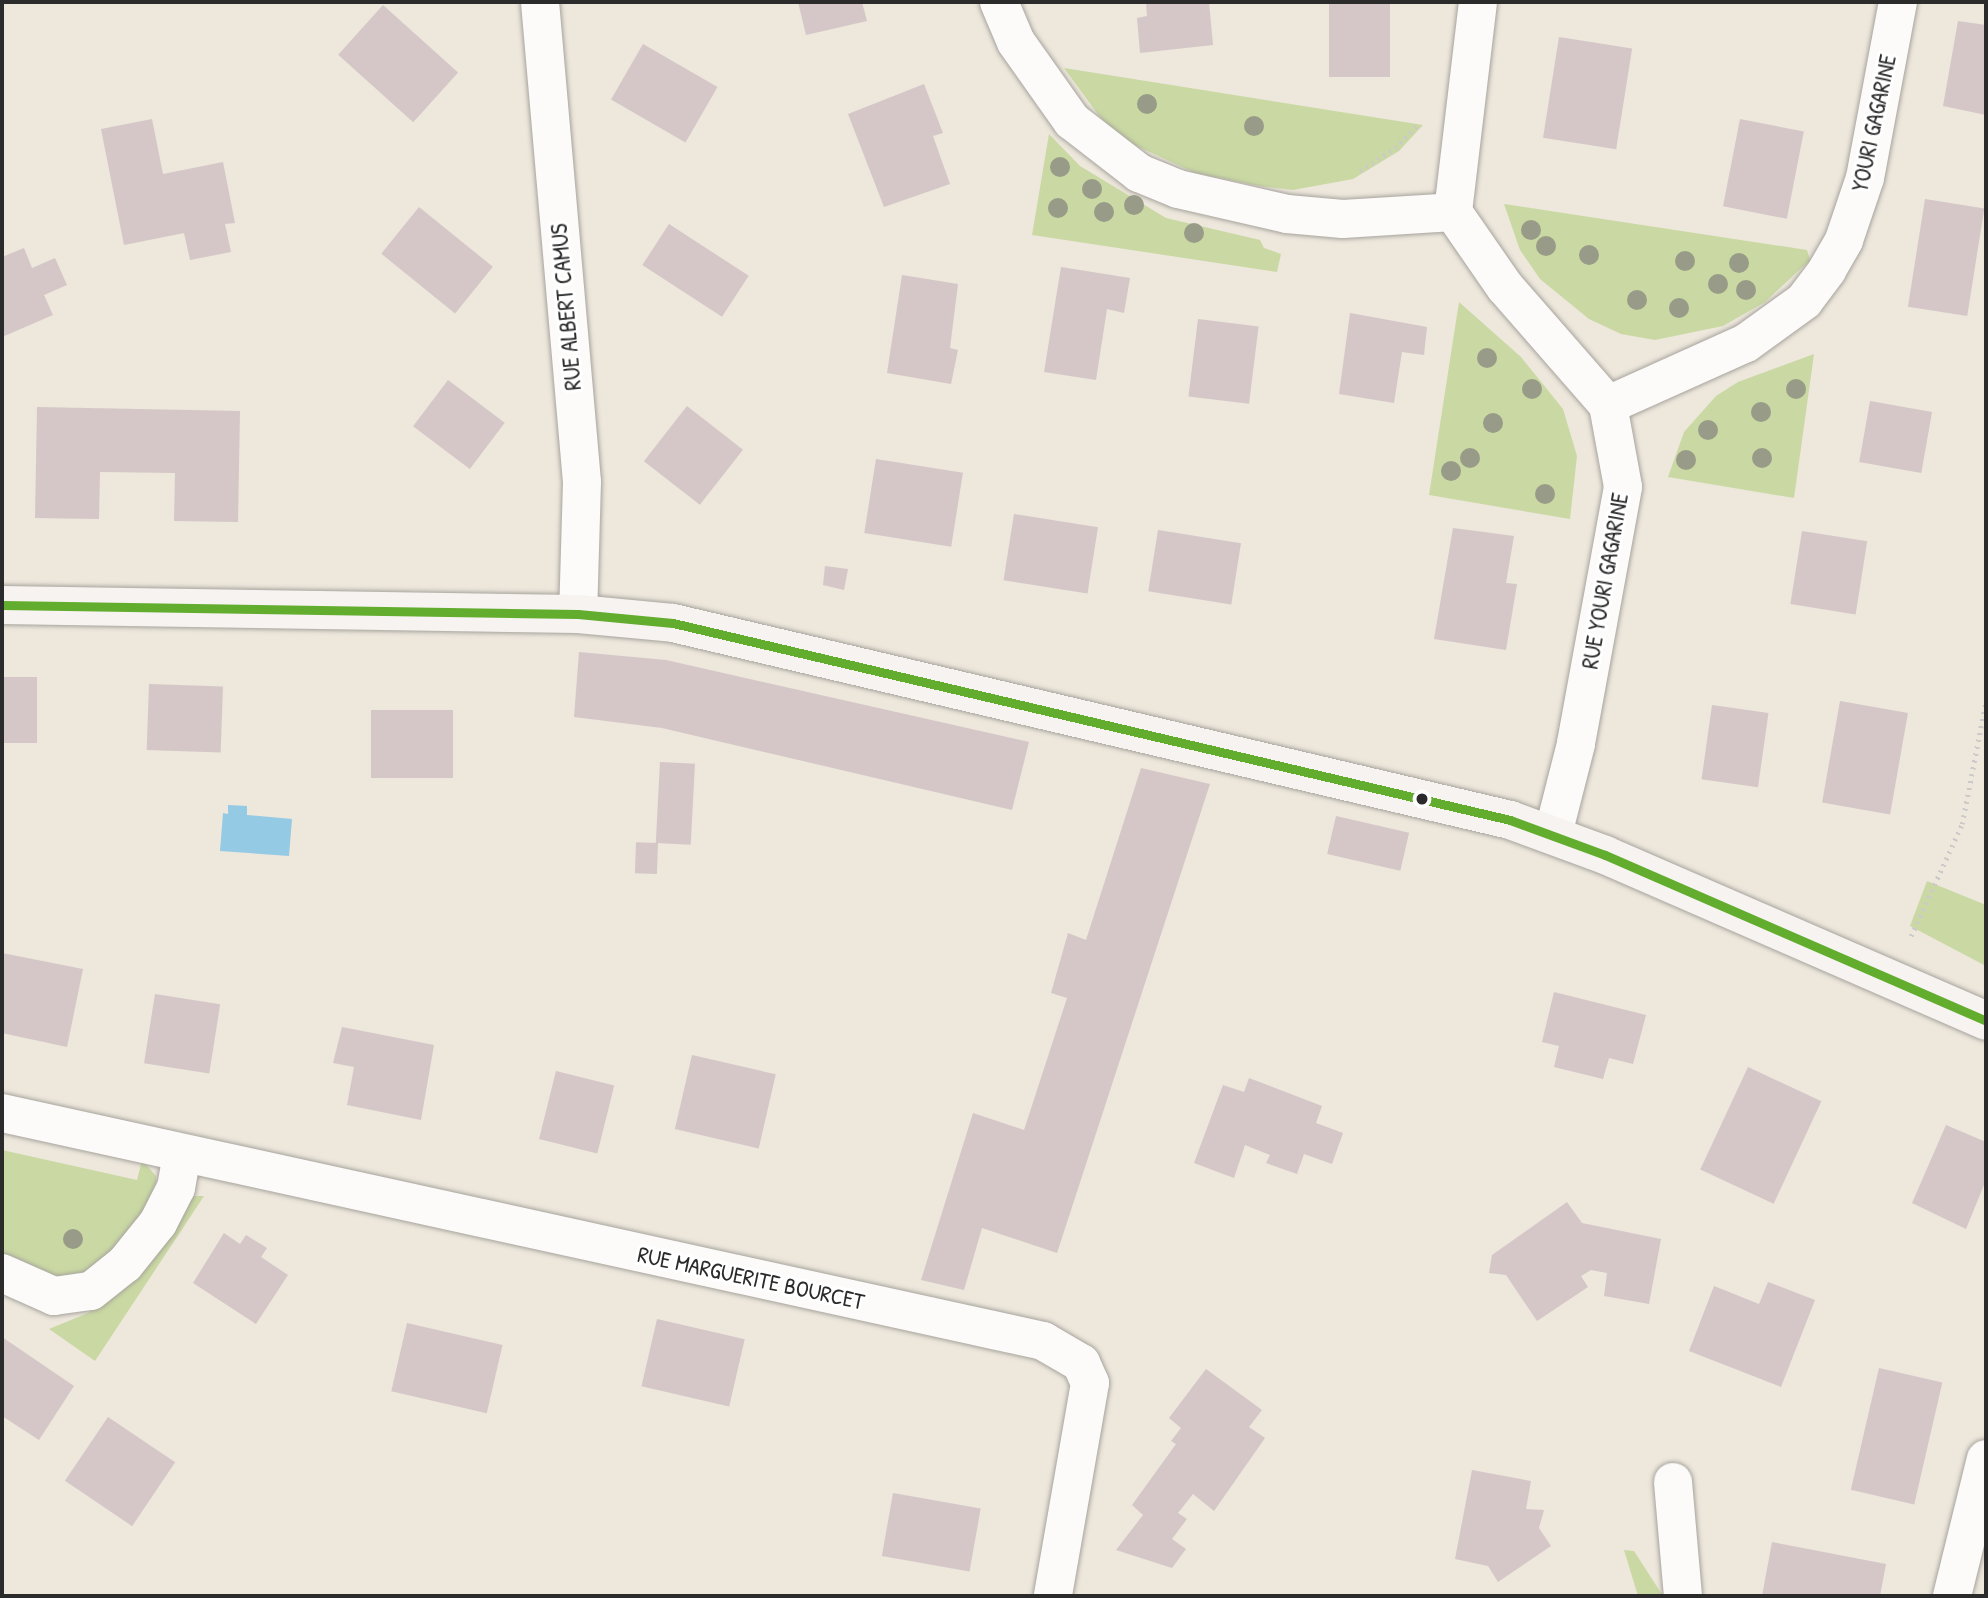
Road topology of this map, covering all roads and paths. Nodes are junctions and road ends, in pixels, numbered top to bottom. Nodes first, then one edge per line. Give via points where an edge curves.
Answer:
1 (540, 2) edge
2 (999, 2) edge
3 (1478, 2) edge
4 (1898, 2) edge
5 (1453, 212) junction
6 (1608, 405) junction
7 (2, 606) edge
8 (578, 614) junction
9 (1986, 699) edge
10 (1553, 834) junction
11 (1911, 936) dead end
12 (1986, 1021) edge
13 (2, 1113) edge
14 (182, 1154) junction
15 (2, 1273) edge
16 (1986, 1460) edge
17 (1673, 1482) dead end
18 (1053, 1596) edge
19 (1683, 1596) edge
20 (1952, 1596) edge

1 - 8 street, RUE ALBERT CAMUS via 582,482
2 - 5 street via 1029,62 1072,121 1139,173 1178,190 1287,214 1343,219
3 - 5 street
4 - 6 street, YOURI GAGARINE via 1866,178 1844,240 1827,270 1804,301 1746,343
5 - 6 street via 1505,287
6 - 10 street, RUE YOURI GAGARINE via 1623,487 1576,744
7 - 8 street
8 - 10 street via 673,623 1453,805
9 - 11 path via 1962,824
10 - 12 street
13 - 14 street, RUE MARGUERITE BOURCET
14 - 15 street via 176,1188 158,1223 104,1283 73,1296 54,1297
14 - 18 street, RUE MARGUERITE BOURCET via 1043,1341 1063,1350 1081,1363 1090,1383 1090,1402
16 - 20 street
17 - 19 street

